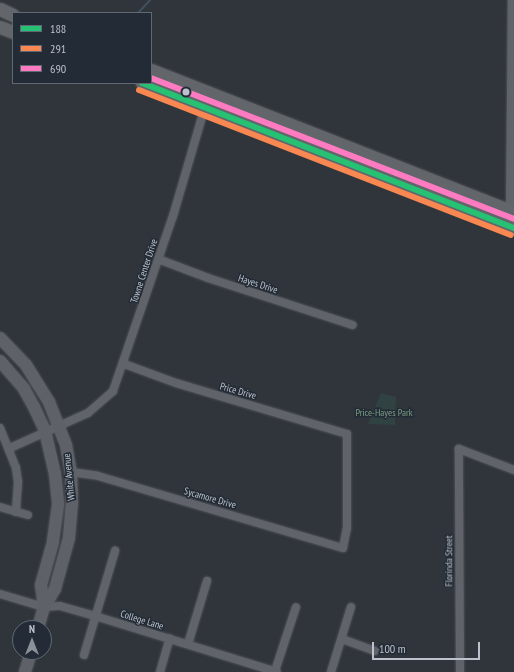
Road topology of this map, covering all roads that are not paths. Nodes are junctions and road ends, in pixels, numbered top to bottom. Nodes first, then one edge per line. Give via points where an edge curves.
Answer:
1 (513, 0) edge
2 (0, 9) edge
3 (12, 15) edge
4 (0, 27) edge
5 (12, 32) edge
6 (152, 70) edge
7 (145, 84) edge
8 (209, 93) junction
9 (203, 107) junction
10 (512, 212) edge
11 (513, 228) edge
12 (158, 259) junction
13 (353, 325) dead end
14 (0, 338) edge
15 (0, 361) edge
16 (124, 364) junction
17 (58, 425) junction
18 (0, 428) edge
19 (45, 431) junction
20 (10, 448) junction
21 (514, 470) edge
22 (70, 472) junction
23 (0, 507) edge
24 (16, 512) junction
25 (28, 515) dead end
26 (343, 548) joint
27 (115, 551) dead end
28 (207, 581) dead end
29 (0, 594) edge
30 (44, 607) junction
31 (296, 607) dead end
32 (351, 607) dead end
33 (96, 616) junction
34 (40, 620) edge
35 (170, 638) junction
36 (342, 639) junction
37 (188, 644) junction
38 (374, 651) dead end
39 (84, 655) dead end
40 (29, 660) edge
41 (25, 672) edge
42 (160, 672) edge
43 (276, 672) edge
44 (331, 672) edge
45 (460, 672) edge

1 - 10 street
2 - 3 main road
4 - 5 main road
6 - 8 main road
7 - 9 main road
8 - 9 street, Towne Center Drive
8 - 10 main road
9 - 11 main road
9 - 12 street, Towne Center Drive via 183,186
12 - 13 street, Hayes Drive
12 - 16 street, Towne Center Drive
14 - 17 main road, White Avenue via 26,365 49,402
15 - 19 main road, White Avenue via 24,389
16 - 17 street, Towne Center Drive via 114,391 88,413
16 - 26 street, Price Drive via 176,383 347,434 348,528
17 - 19 street, Towne Center Drive
17 - 22 main road, White Avenue via 66,445
18 - 20 street
19 - 20 street, Towne Center Drive
19 - 30 main road, White Avenue via 55,474 58,505 53,542 41,585
20 - 24 street via 18,482
21 - 45 street, Florinda Street via 459,450
22 - 26 street, Sycamore Drive via 98,476
22 - 30 main road, White Avenue via 72,503 68,538 55,589
23 - 24 street
24 - 25 street
27 - 33 street
28 - 37 street
29 - 30 street, College Lane
30 - 33 street, College Lane via 60,606
30 - 34 main road, White Avenue
31 - 43 street
32 - 36 street
33 - 35 street, College Lane
33 - 39 street
35 - 37 street, College Lane
35 - 42 street
36 - 38 street
36 - 44 street
37 - 43 street, College Lane
40 - 41 main road

